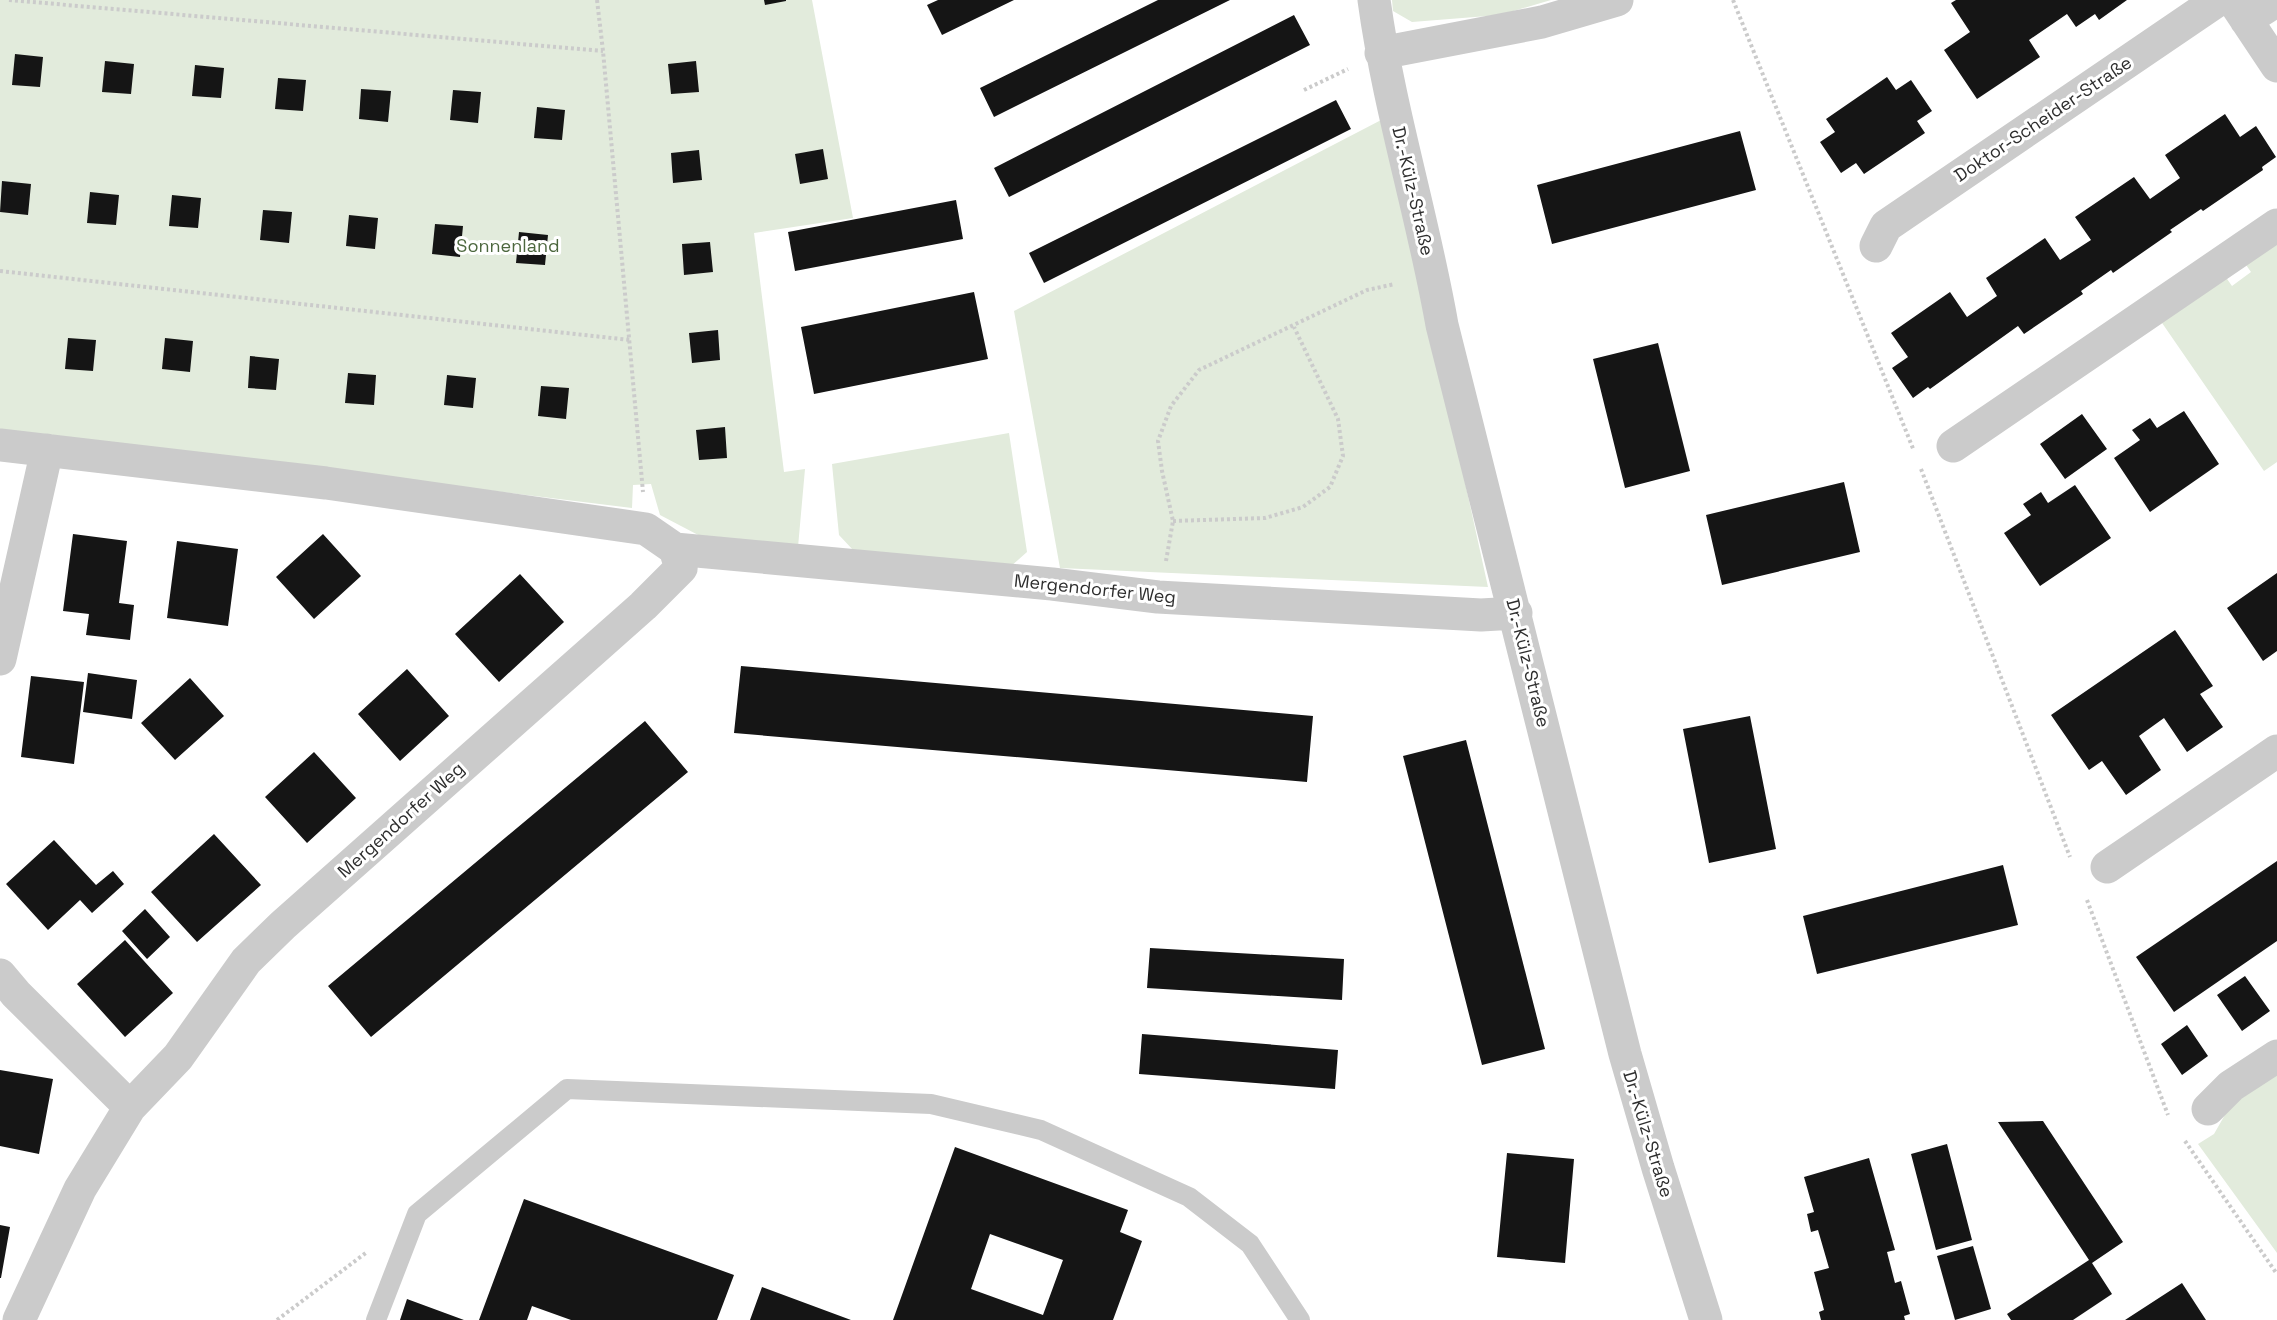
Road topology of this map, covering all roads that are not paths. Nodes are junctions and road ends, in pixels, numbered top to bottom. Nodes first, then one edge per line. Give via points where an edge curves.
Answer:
1 (1374, 0) edge
2 (1617, 0) edge
3 (2218, 0) edge
4 (2277, 0) edge
5 (2240, 10) edge
6 (1381, 53) junction
7 (2277, 66) edge
8 (2277, 225) edge
9 (1876, 246) dead end
10 (0, 445) edge
11 (1953, 446) dead end
12 (47, 450) junction
13 (675, 549) junction
14 (1516, 613) junction
15 (0, 659) edge
16 (2277, 751) edge
17 (2107, 867) dead end
18 (0, 975) edge
19 (2277, 1056) edge
20 (130, 1107) junction
21 (2208, 1109) dead end
22 (19, 1320) edge
23 (376, 1320) edge
24 (1300, 1320) edge
25 (1706, 1320) edge

1 - 6 street, Dr.-Külz-Straße
2 - 6 street via 1542,22
3 - 9 street, Doktor-Scheider-Straße via 1886,226
4 - 5 street
5 - 7 street
6 - 14 street, Dr.-Külz-Straße via 1442,325
8 - 11 street
10 - 12 street, Mergendorfer Weg
12 - 13 street, Mergendorfer Weg via 326,483 646,529
12 - 15 street
13 - 14 street, Mergendorfer Weg via 1158,597 1481,615
13 - 20 street, Mergendorfer Weg via 681,568 643,606 246,961 178,1057
14 - 25 street, Dr.-Külz-Straße via 1624,1054
16 - 17 street
18 - 20 street
19 - 21 street via 2231,1086
20 - 22 street, Mergendorfer Weg via 80,1189
23 - 24 lane via 417,1214 567,1089 931,1104 1041,1130 1188,1197 1250,1244

